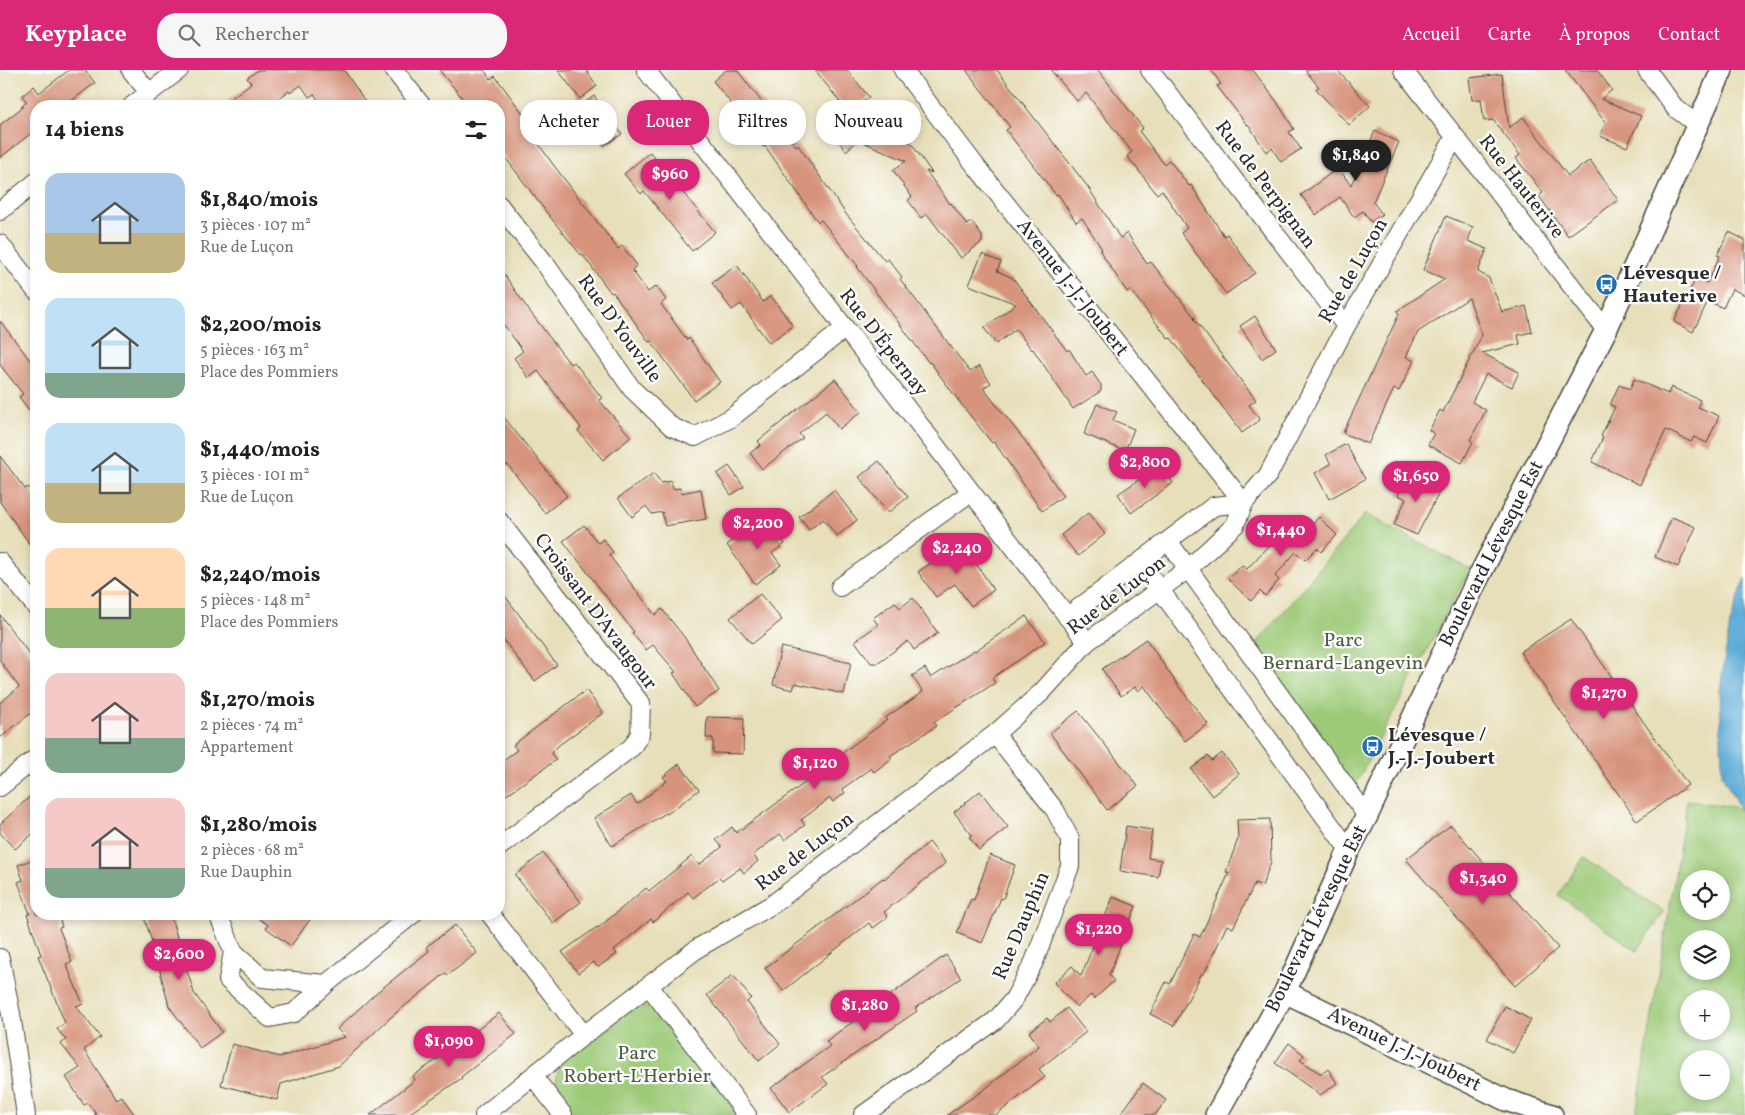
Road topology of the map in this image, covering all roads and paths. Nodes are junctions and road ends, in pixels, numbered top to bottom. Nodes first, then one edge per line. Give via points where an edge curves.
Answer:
1 (131, 70) edge
2 (179, 70) edge
3 (394, 70) edge
4 (646, 70) edge
5 (903, 70) edge
6 (1150, 70) edge
7 (1403, 70) edge
8 (1647, 70) edge
9 (1722, 70) edge
10 (149, 93) junction
11 (140, 100) edge
12 (417, 100) edge
13 (1698, 125) junction
14 (1455, 137) junction
15 (30, 187) edge
16 (0, 211) edge
17 (505, 213) edge
18 (0, 244) edge
19 (30, 283) edge
20 (1346, 326) junction
21 (844, 329) junction
22 (1606, 330) junction
23 (971, 492) junction
24 (1244, 503) junction
25 (505, 529) edge
26 (1168, 542) junction
27 (0, 562) edge
28 (1140, 562) junction
29 (1188, 569) junction
30 (840, 586) dead end
31 (1160, 590) junction
32 (30, 600) edge
33 (1067, 617) junction
34 (1087, 642) junction
35 (995, 734) junction
36 (30, 763) edge
37 (0, 787) edge
38 (1367, 816) junction
39 (505, 842) edge
40 (1349, 850) junction
41 (221, 920) edge
42 (406, 920) edge
43 (495, 920) edge
44 (234, 951) junction
45 (0, 958) edge
46 (326, 984) junction
47 (649, 986) junction
48 (1284, 992) junction
49 (5, 1015) edge
50 (584, 1035) junction
51 (533, 1076) junction
52 (26, 1115) edge
53 (484, 1115) edge
54 (563, 1115) edge
55 (747, 1115) edge
56 (864, 1115) edge
57 (1216, 1115) edge
58 (1552, 1115) edge

1 - 10 street
2 - 10 street
3 - 12 street
4 - 21 street, Rue D'Épernay
5 - 24 street, Avenue J.-J.-Joubert
6 - 20 street, Rue de Perpignan
7 - 14 street, Rue Hauterive
8 - 13 street via 1675,108
9 - 13 street, Boulevard Lévesque Est
10 - 11 street
13 - 22 street, Boulevard Lévesque Est
14 - 20 street, Rue de Luçon
14 - 22 street, Rue Hauterive
15 - 16 street
17 - 21 street, Rue D'Youville via 544,262 632,389 672,427 695,437 731,418
18 - 19 street
20 - 24 street, Rue de Luçon via 1268,475
21 - 23 street, Rue D'Épernay
22 - 38 street, Boulevard Lévesque Est via 1476,582
23 - 30 street
23 - 33 street, Rue D'Épernay
24 - 26 street, Rue de Luçon via 1214,506
24 - 29 street, Rue de Luçon via 1235,525
25 - 39 street, Croissant D'Avaugour via 640,704 640,734 632,747
26 - 28 street, Rue de Luçon
26 - 29 street
27 - 32 street
28 - 31 street
28 - 33 street, Rue de Luçon
29 - 31 street, Rue de Luçon
29 - 38 street
31 - 34 street, Rue de Luçon
31 - 40 street
33 - 34 street, Rue D'Épernay
34 - 35 street, Rue de Luçon via 1042,692
35 - 47 street, Rue de Luçon via 773,904 698,948
35 - 56 street, Rue Dauphin via 1055,810 1070,839 1070,866 1034,962 1014,999 996,1020
36 - 37 street
38 - 40 street, Boulevard Lévesque Est
40 - 48 street, Boulevard Lévesque Est
41 - 44 street
42 - 46 street
43 - 50 street
44 - 46 street via 262,978
44 - 46 street via 228,980 270,1018 294,1013
45 - 49 street
47 - 50 street, Rue de Luçon
47 - 55 street
48 - 57 street, Boulevard Lévesque Est
48 - 58 street, Avenue J.-J.-Joubert via 1506,1100
49 - 52 street
50 - 51 street, Rue de Luçon
51 - 53 street, Rue de Luçon
51 - 54 street

